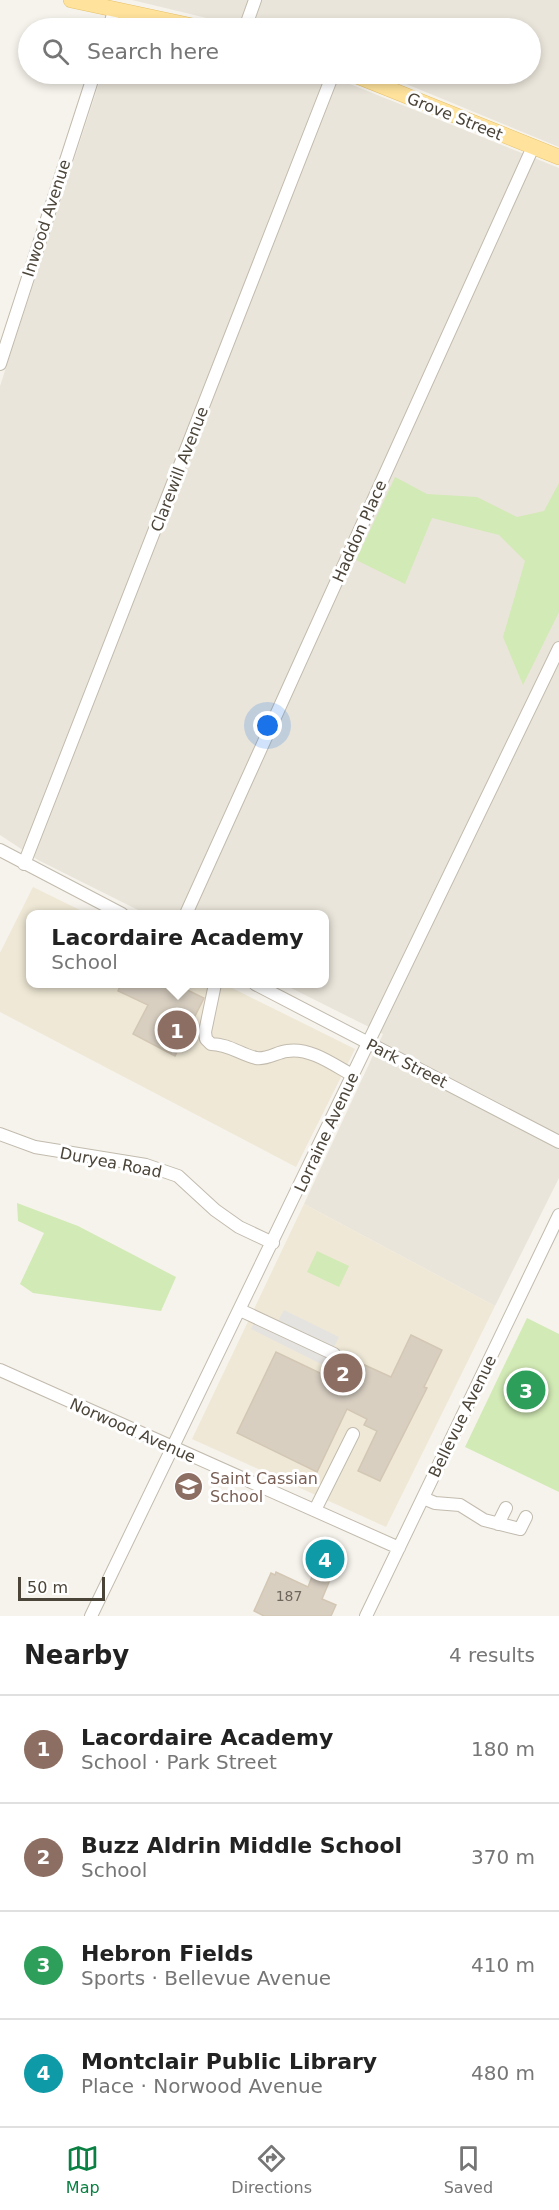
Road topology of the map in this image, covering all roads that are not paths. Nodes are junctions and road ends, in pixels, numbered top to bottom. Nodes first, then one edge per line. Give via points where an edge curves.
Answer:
1 (70, 0) edge
2 (255, 0) edge
3 (86, 2) edge
4 (114, 11) junction
5 (112, 18) edge
6 (150, 18) edge
7 (249, 18) edge
8 (91, 84) edge
9 (329, 84) edge
10 (377, 84) edge
11 (533, 147) junction
12 (559, 157) edge
13 (0, 364) edge
14 (559, 648) edge
15 (0, 850) edge
16 (24, 864) junction
17 (112, 910) edge
18 (188, 910) edge
19 (214, 988) edge
20 (263, 988) edge
21 (368, 1043) junction
22 (352, 1075) junction
23 (0, 1134) edge
24 (559, 1142) edge
25 (559, 1215) edge
26 (273, 1243) junction
27 (240, 1310) junction
28 (334, 1354) dead end
29 (0, 1370) edge
30 (353, 1434) dead end
31 (172, 1447) junction
32 (423, 1498) junction
33 (506, 1508) dead end
34 (315, 1510) junction
35 (526, 1517) dead end
36 (498, 1524) junction
37 (399, 1548) junction
38 (91, 1616) edge
39 (366, 1616) edge

1 - 3 main road
2 - 7 street
3 - 4 main road
4 - 5 street
4 - 6 main road
8 - 13 street, Inwood Avenue
9 - 16 street, Clarewill Avenue
10 - 11 main road, Grove Street
11 - 12 main road, Grove Street
11 - 18 street, Haddon Place
14 - 21 street, Lorraine Avenue
15 - 16 street
16 - 17 street
19 - 22 street via 205,1032 211,1044 222,1044 257,1058 302,1051
20 - 21 street, Park Street
21 - 22 street, Lorraine Avenue
21 - 24 street, Park Street
22 - 26 street, Lorraine Avenue
23 - 26 street, Duryea Road via 35,1147 146,1165 178,1176 238,1227
25 - 32 street, Bellevue Avenue
26 - 27 street, Lorraine Avenue
27 - 28 street
27 - 31 street, Lorraine Avenue
29 - 31 street, Norwood Avenue
30 - 34 street
31 - 34 street, Norwood Avenue
31 - 38 street, Lorraine Avenue
32 - 36 street via 460,1505 477,1517
32 - 37 street, Bellevue Avenue
33 - 36 street
34 - 37 street, Norwood Avenue
35 - 36 street via 520,1529
37 - 39 street, Bellevue Avenue

